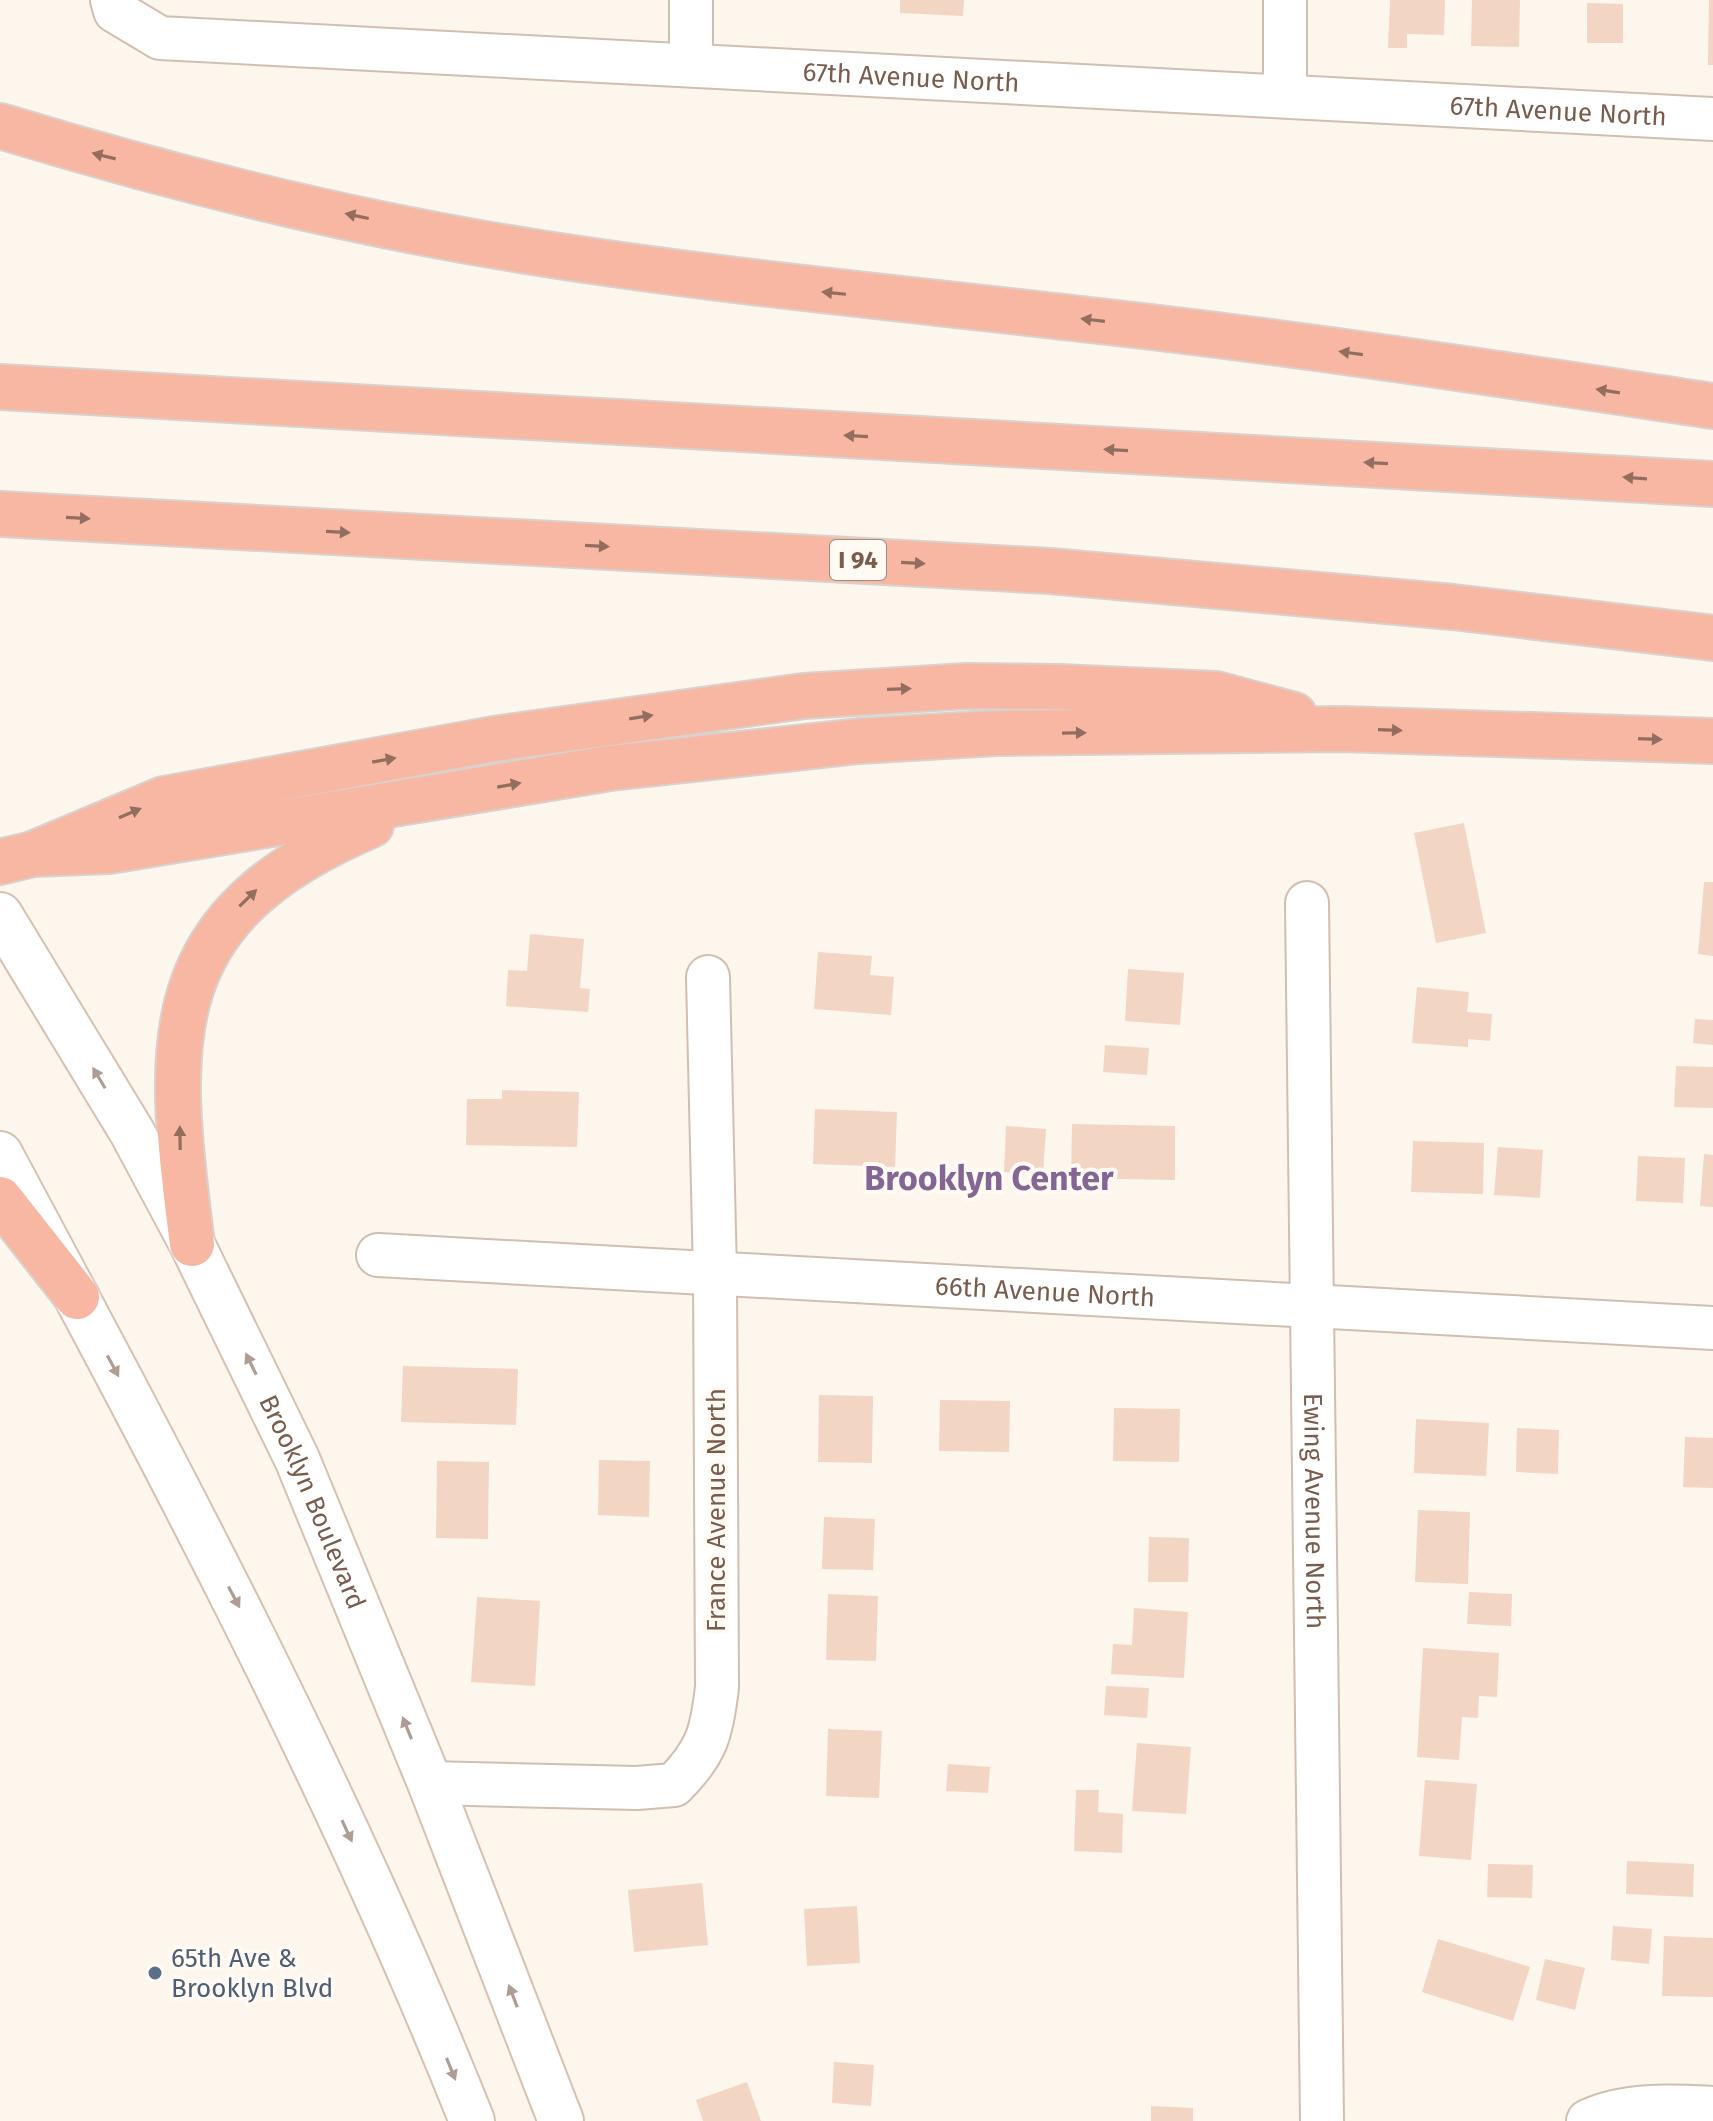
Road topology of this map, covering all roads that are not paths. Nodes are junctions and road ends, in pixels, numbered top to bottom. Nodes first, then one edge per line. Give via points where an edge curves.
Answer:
1 (691, 0) edge
2 (1285, 0) edge
3 (114, 6) edge
4 (691, 65) junction
5 (1285, 96) junction
6 (1713, 119) edge
7 (0, 126) edge
8 (0, 387) edge
9 (1713, 406) edge
10 (1713, 484) edge
11 (0, 514) edge
12 (1713, 638) edge
13 (1343, 729) junction
14 (1713, 741) edge
15 (432, 799) junction
16 (16, 858) edge
17 (1307, 903) dead end
18 (0, 915) edge
19 (708, 977) dead end
20 (0, 1154) edge
21 (0, 1199) edge
22 (192, 1244) junction
23 (378, 1255) dead end
24 (715, 1273) junction
25 (77, 1297) junction
26 (1312, 1307) junction
27 (1713, 1328) edge
28 (430, 1783) junction
29 (1713, 2108) edge
30 (472, 2121) edge
31 (561, 2121) edge
32 (1322, 2121) edge
33 (1588, 2121) edge

1 - 4 street
2 - 5 street
3 - 4 street, 67th Avenue North via 160,38
4 - 5 street, 67th Avenue North
5 - 6 street, 67th Avenue North
9 -> 7 highway via 1272,342 748,283 522,250 310,206
10 -> 8 highway
11 -> 12 highway, I 94 via 1050,571 1453,607
13 -> 14 highway
15 -> 13 highway via 610,768 859,741 996,733
16 -> 13 highway via 164,799 494,739 804,696 967,686 1216,694
15 - 16 highway via 109,851
22 -> 15 highway via 179,1148 181,1037 194,973 208,946 251,894 285,868 318,847
17 - 26 street, Ewing Avenue North
22 -> 18 main road, Brooklyn Boulevard via 132,1132
19 - 24 street, France Avenue North
20 - 25 main road
21 - 25 highway
28 -> 22 main road, Brooklyn Boulevard via 297,1459
23 - 24 street, 66th Avenue North
24 - 26 street, 66th Avenue North
24 - 28 street, France Avenue North via 717,1687 712,1732 695,1764 674,1785 637,1788
25 -> 30 main road via 255,1636 421,1993
26 - 27 street, 66th Avenue North
26 - 32 street, Ewing Avenue North
31 -> 28 main road, Brooklyn Boulevard
29 - 33 street via 1652,2107

